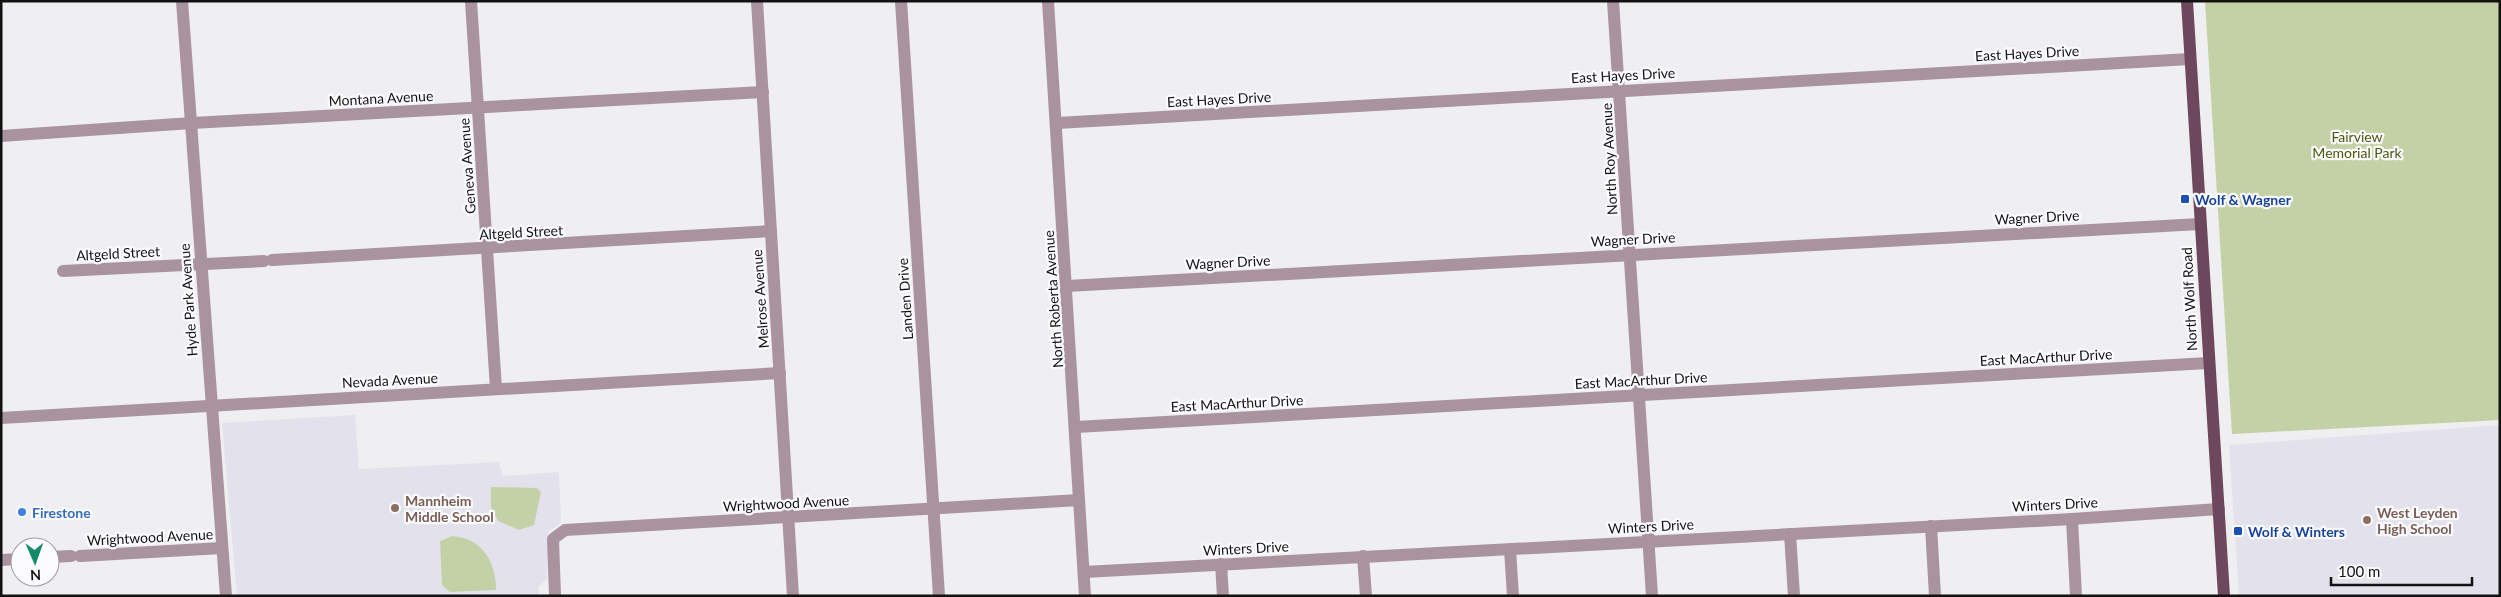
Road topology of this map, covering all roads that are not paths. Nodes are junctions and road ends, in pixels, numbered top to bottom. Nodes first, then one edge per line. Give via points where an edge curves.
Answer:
1 (182, 1) edge
2 (471, 1) edge
3 (757, 1) edge
4 (901, 1) edge
5 (1048, 1) edge
6 (1613, 1) edge
7 (2187, 1) edge
8 (2190, 59) junction
9 (1620, 91) junction
10 (763, 92) junction
11 (478, 108) junction
12 (192, 122) junction
13 (1057, 123) junction
14 (1, 136) edge
15 (2200, 224) junction
16 (771, 231) junction
17 (487, 249) junction
18 (1629, 254) junction
19 (201, 264) junction
20 (63, 272) dead end
21 (1068, 286) junction
22 (2208, 363) junction
23 (780, 373) junction
24 (496, 389) junction
25 (1638, 396) junction
26 (211, 406) junction
27 (1, 418) edge
28 (1076, 427) junction
29 (1079, 500) junction
30 (933, 509) junction
31 (2219, 509) junction
32 (789, 518) junction
33 (2072, 519) junction
34 (1931, 526) junction
35 (1790, 534) junction
36 (1648, 541) junction
37 (222, 548) junction
38 (1510, 549) junction
39 (1363, 556) junction
40 (60, 557) edge
41 (1221, 564) junction
42 (1084, 572) junction
43 (226, 596) edge
44 (556, 596) edge
45 (794, 596) edge
46 (939, 596) edge
47 (1086, 596) edge
48 (1223, 596) edge
49 (1366, 596) edge
50 (1513, 596) edge
51 (1652, 596) edge
52 (1794, 596) edge
53 (1935, 596) edge
54 (2076, 596) edge
55 (2224, 596) edge

1 - 12 street, Hyde Park Avenue
2 - 11 street, Geneva Avenue
3 - 10 street, Melrose Avenue
4 - 30 street, Landen Drive
5 - 13 street, North Roberta Avenue
6 - 9 street, North Roy Avenue
7 - 8 main road, North Wolf Road
8 - 9 street, East Hayes Drive
8 - 15 main road, North Wolf Road
9 - 13 street, East Hayes Drive
9 - 18 street, North Roy Avenue
10 - 11 street, Montana Avenue
10 - 16 street, Melrose Avenue
11 - 12 street, Montana Avenue
11 - 17 street, Geneva Avenue
12 - 14 street, Montana Avenue
12 - 19 street, Hyde Park Avenue
13 - 21 street, North Roberta Avenue
15 - 18 street, Wagner Drive
15 - 22 main road, North Wolf Road
16 - 17 street, Altgeld Street
16 - 23 street, Melrose Avenue
17 - 19 street, Altgeld Street
17 - 24 street, Geneva Avenue
18 - 21 street, Wagner Drive
18 - 25 street, North Roy Avenue
19 - 20 street, Altgeld Street
19 - 26 street, Hyde Park Avenue
21 - 28 street, North Roberta Avenue
22 - 25 street, East MacArthur Drive
22 - 31 main road, North Wolf Road
23 - 24 street, Nevada Avenue
23 - 32 street, Melrose Avenue
24 - 26 street, Nevada Avenue
25 - 28 street, East MacArthur Drive
25 - 36 street, North Roy Avenue
26 - 27 street, Nevada Avenue
26 - 37 street, Hyde Park Avenue
28 - 29 street, North Roberta Avenue
29 - 30 street, Wrightwood Avenue
29 - 42 street, North Roberta Avenue
30 - 32 street, Wrightwood Avenue
30 - 46 street, Landen Drive
31 - 33 street, Winters Drive
31 - 55 main road, North Wolf Road
32 - 44 street, Wrightwood Avenue via 565,530 553,539
32 - 45 street, Melrose Avenue
33 - 34 street, Winters Drive
33 - 54 street
34 - 35 street, Winters Drive
34 - 53 street
35 - 36 street, Winters Drive
35 - 52 street
36 - 38 street, Winters Drive
36 - 51 street, North Roy Avenue
37 - 40 street, Wrightwood Avenue
37 - 43 street, Hyde Park Avenue
38 - 39 street, Winters Drive
38 - 50 street
39 - 41 street, Winters Drive
39 - 49 street
41 - 42 street, Winters Drive
41 - 48 street
42 - 47 street, North Roberta Avenue

